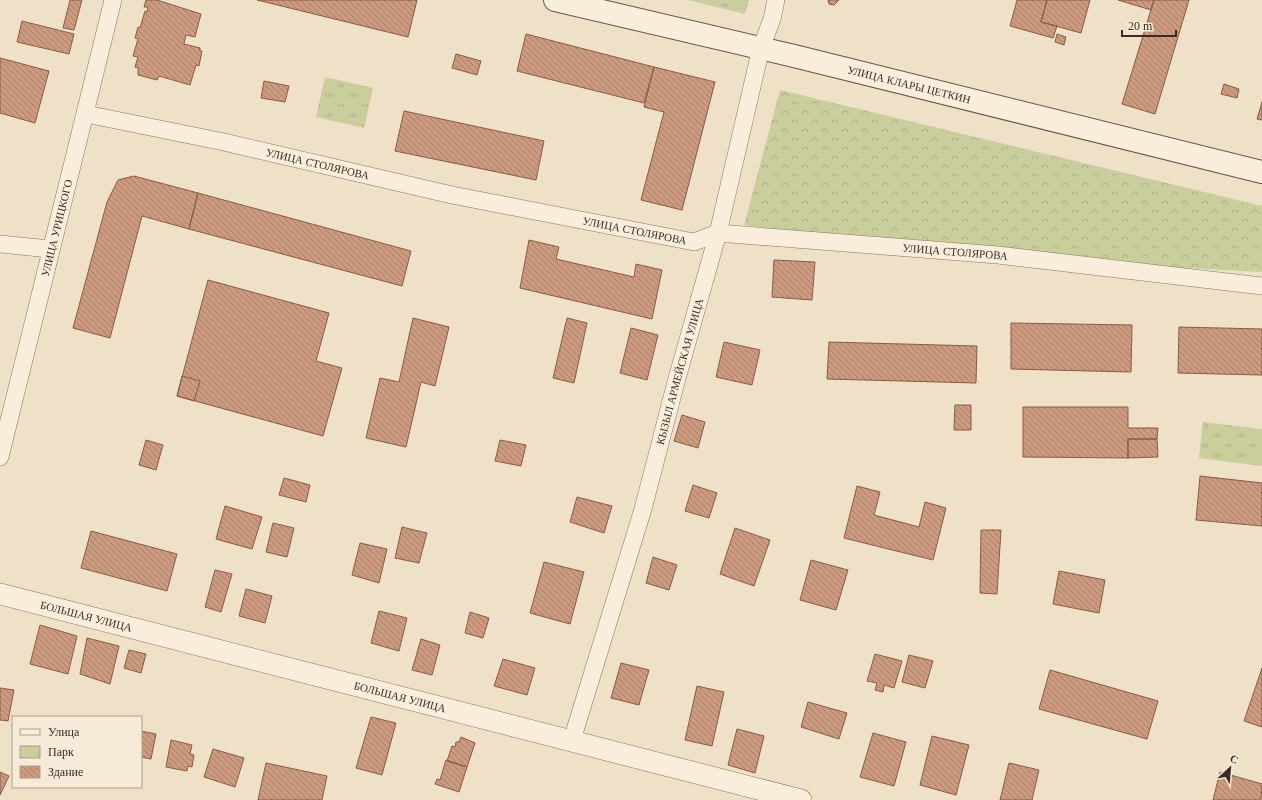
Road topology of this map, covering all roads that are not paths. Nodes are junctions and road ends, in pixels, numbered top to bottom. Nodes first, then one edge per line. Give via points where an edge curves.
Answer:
1 (113, 0) edge
2 (555, 0) edge
3 (776, 0) edge
4 (761, 48) junction
5 (86, 114) junction
6 (1262, 172) edge
7 (718, 233) junction
8 (0, 244) edge
9 (50, 250) junction
10 (1262, 286) edge
11 (0, 457) edge
12 (0, 594) edge
13 (572, 740) junction
14 (801, 800) edge

1 - 5 street, УЛИЦА УРИЦКОГО
2 - 4 main road, УЛИЦА КЛАРЫ ЦЕТКИН
3 - 4 street, КЫЗЫЛ АРМЕЙСКАЯ УЛИЦА
4 - 6 main road, УЛИЦА КЛАРЫ ЦЕТКИН
4 - 7 street, КЫЗЫЛ АРМЕЙСКАЯ УЛИЦА
5 - 7 street, УЛИЦА СТОЛЯРОВА via 224,142 452,195 694,242
5 - 9 street, УЛИЦА УРИЦКОГО
7 - 10 street, УЛИЦА СТОЛЯРОВА via 998,255
7 - 13 street, КЫЗЫЛ АРМЕЙСКАЯ УЛИЦА via 643,510
8 - 9 street
9 - 11 street, УЛИЦА УРИЦКОГО
12 - 13 street, БОЛЬШАЯ УЛИЦА
13 - 14 street, БОЛЬШАЯ УЛИЦА

